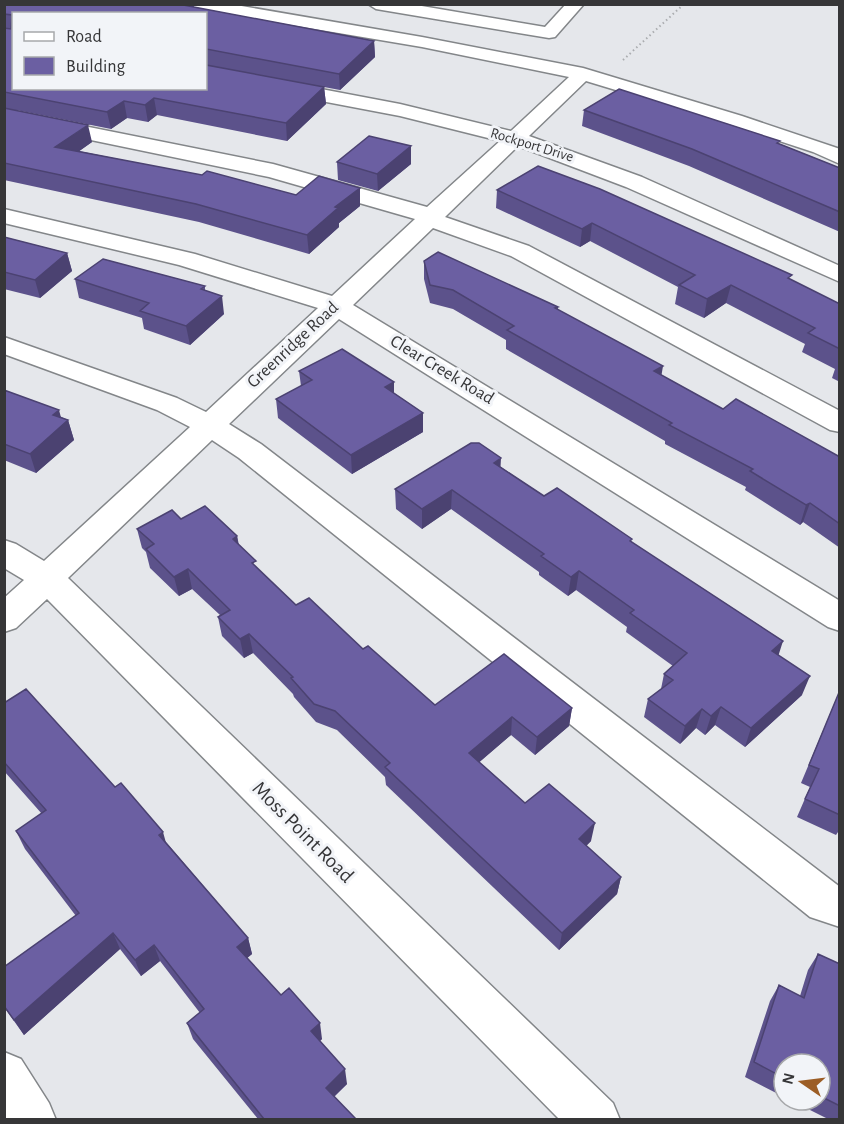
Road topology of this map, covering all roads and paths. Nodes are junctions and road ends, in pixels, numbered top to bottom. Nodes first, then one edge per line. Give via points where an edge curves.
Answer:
1 (196, 4) edge
2 (376, 4) edge
3 (576, 4) edge
4 (684, 4) edge
5 (207, 73) edge
6 (583, 74) junction
7 (627, 86) junction
8 (4, 116) edge
9 (515, 138) junction
10 (840, 158) edge
11 (4, 216) edge
12 (431, 218) junction
13 (840, 275) edge
14 (335, 305) junction
15 (4, 345) edge
16 (840, 423) edge
17 (209, 425) junction
18 (4, 552) edge
19 (48, 579) junction
20 (840, 618) edge
21 (4, 619) edge
22 (840, 907) edge
23 (4, 1076) edge
24 (32, 1119) edge
25 (596, 1119) edge

1 - 6 street
2 - 3 street via 549,33
4 - 7 path via 612,70 632,81
5 - 9 street, Rockport Drive via 400,110
6 - 7 street
6 - 9 street, Greenridge Road
7 - 10 street via 820,148
8 - 12 street via 273,171
9 - 12 street, Greenridge Road
9 - 13 street, Rockport Drive via 634,182
11 - 14 street, Clear Creek Road via 186,259
12 - 14 street, Greenridge Road
12 - 16 street via 520,251
14 - 17 street, Greenridge Road
14 - 20 street, Clear Creek Road
15 - 17 street via 168,404
17 - 19 street, Greenridge Road
17 - 22 street via 250,451 740,839 825,903
18 - 19 street, Moss Point Road
19 - 21 street, Greenridge Road
19 - 25 street, Moss Point Road
23 - 24 street

